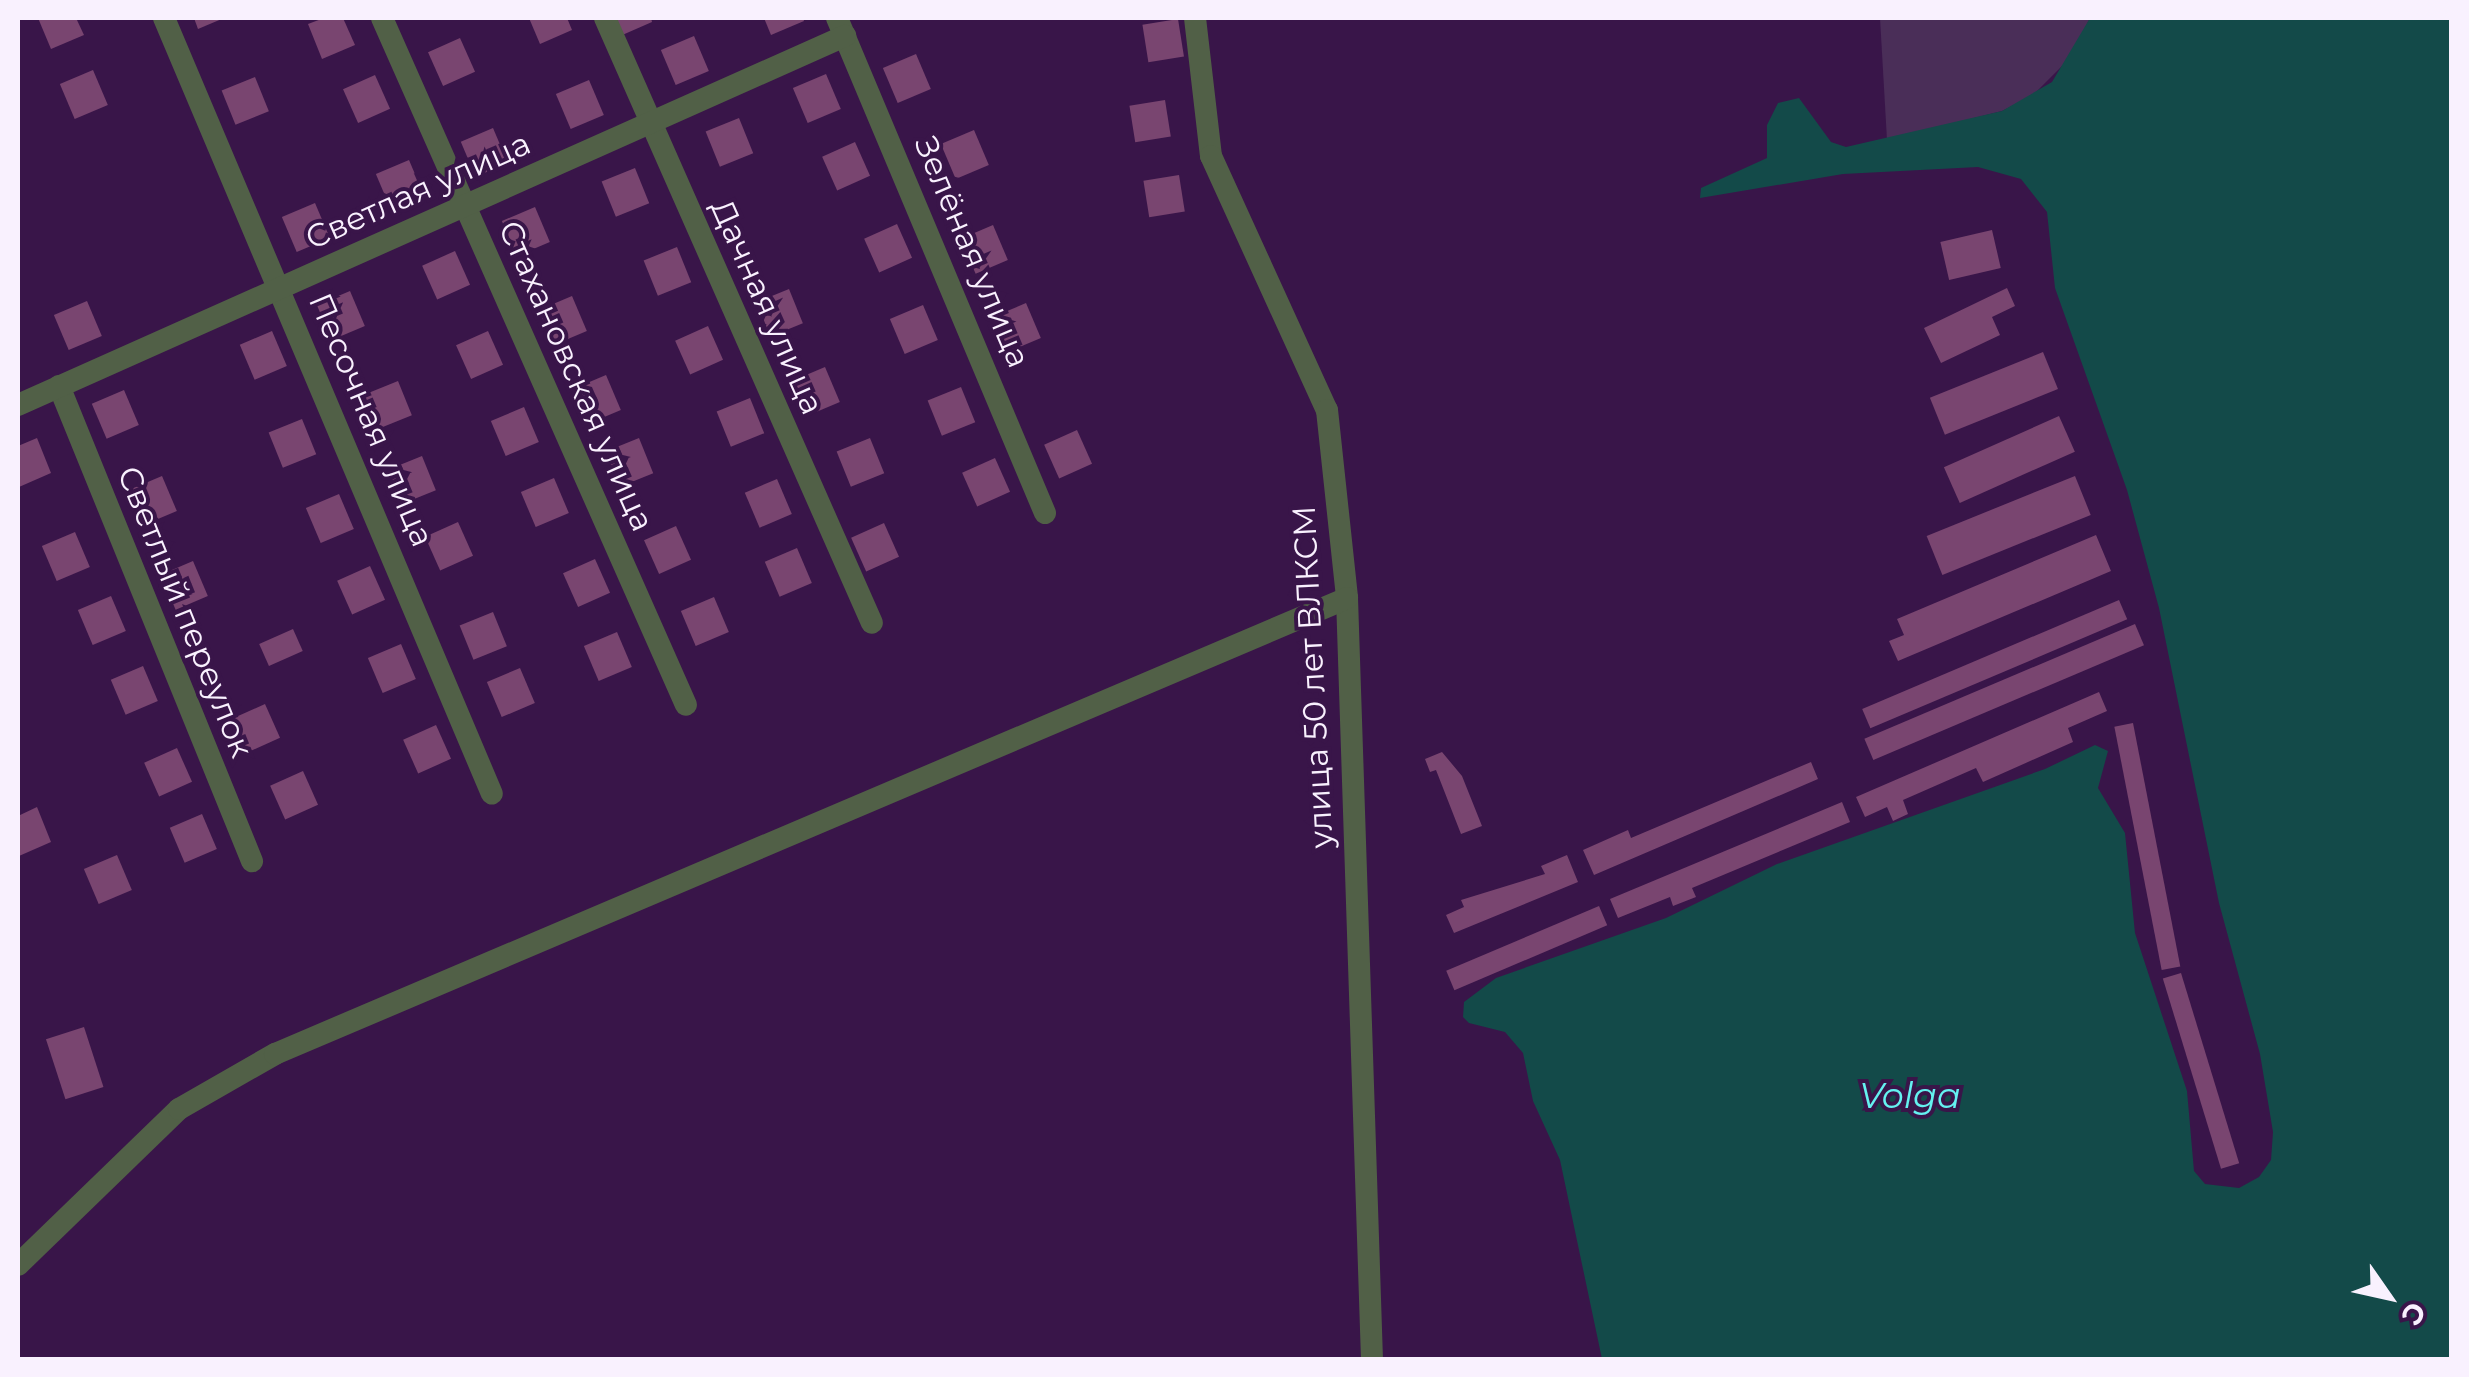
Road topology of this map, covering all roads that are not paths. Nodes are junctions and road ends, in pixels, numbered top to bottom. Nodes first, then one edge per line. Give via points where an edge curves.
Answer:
1 (164, 18) edge
2 (382, 18) edge
3 (605, 18) edge
4 (1195, 18) edge
5 (841, 27) edge
6 (650, 123) junction
7 (465, 206) junction
8 (280, 288) junction
9 (59, 386) junction
10 (18, 404) edge
11 (1046, 512) dead end
12 (1346, 598) junction
13 (872, 623) dead end
14 (686, 705) dead end
15 (492, 794) dead end
16 (252, 861) dead end
17 (18, 1265) edge
18 (1372, 1360) edge

1 - 8 street, Песочная улица
2 - 7 street, Стахановская улица
3 - 6 street, Дачная улица
4 - 12 street, улица 50 лет ВЛКСМ via 1211,156 1327,410
5 - 6 street, Светлая улица
5 - 11 street, Зелёная улица
6 - 7 street, Светлая улица
6 - 13 street, Дачная улица
7 - 8 street, Светлая улица
7 - 14 street, Стахановская улица
8 - 9 street, Светлая улица
8 - 15 street, Песочная улица
9 - 10 street, Светлая улица
9 - 16 street, Светлый переулок
12 - 17 street via 275,1054 180,1109
12 - 18 street, улица 50 лет ВЛКСМ

